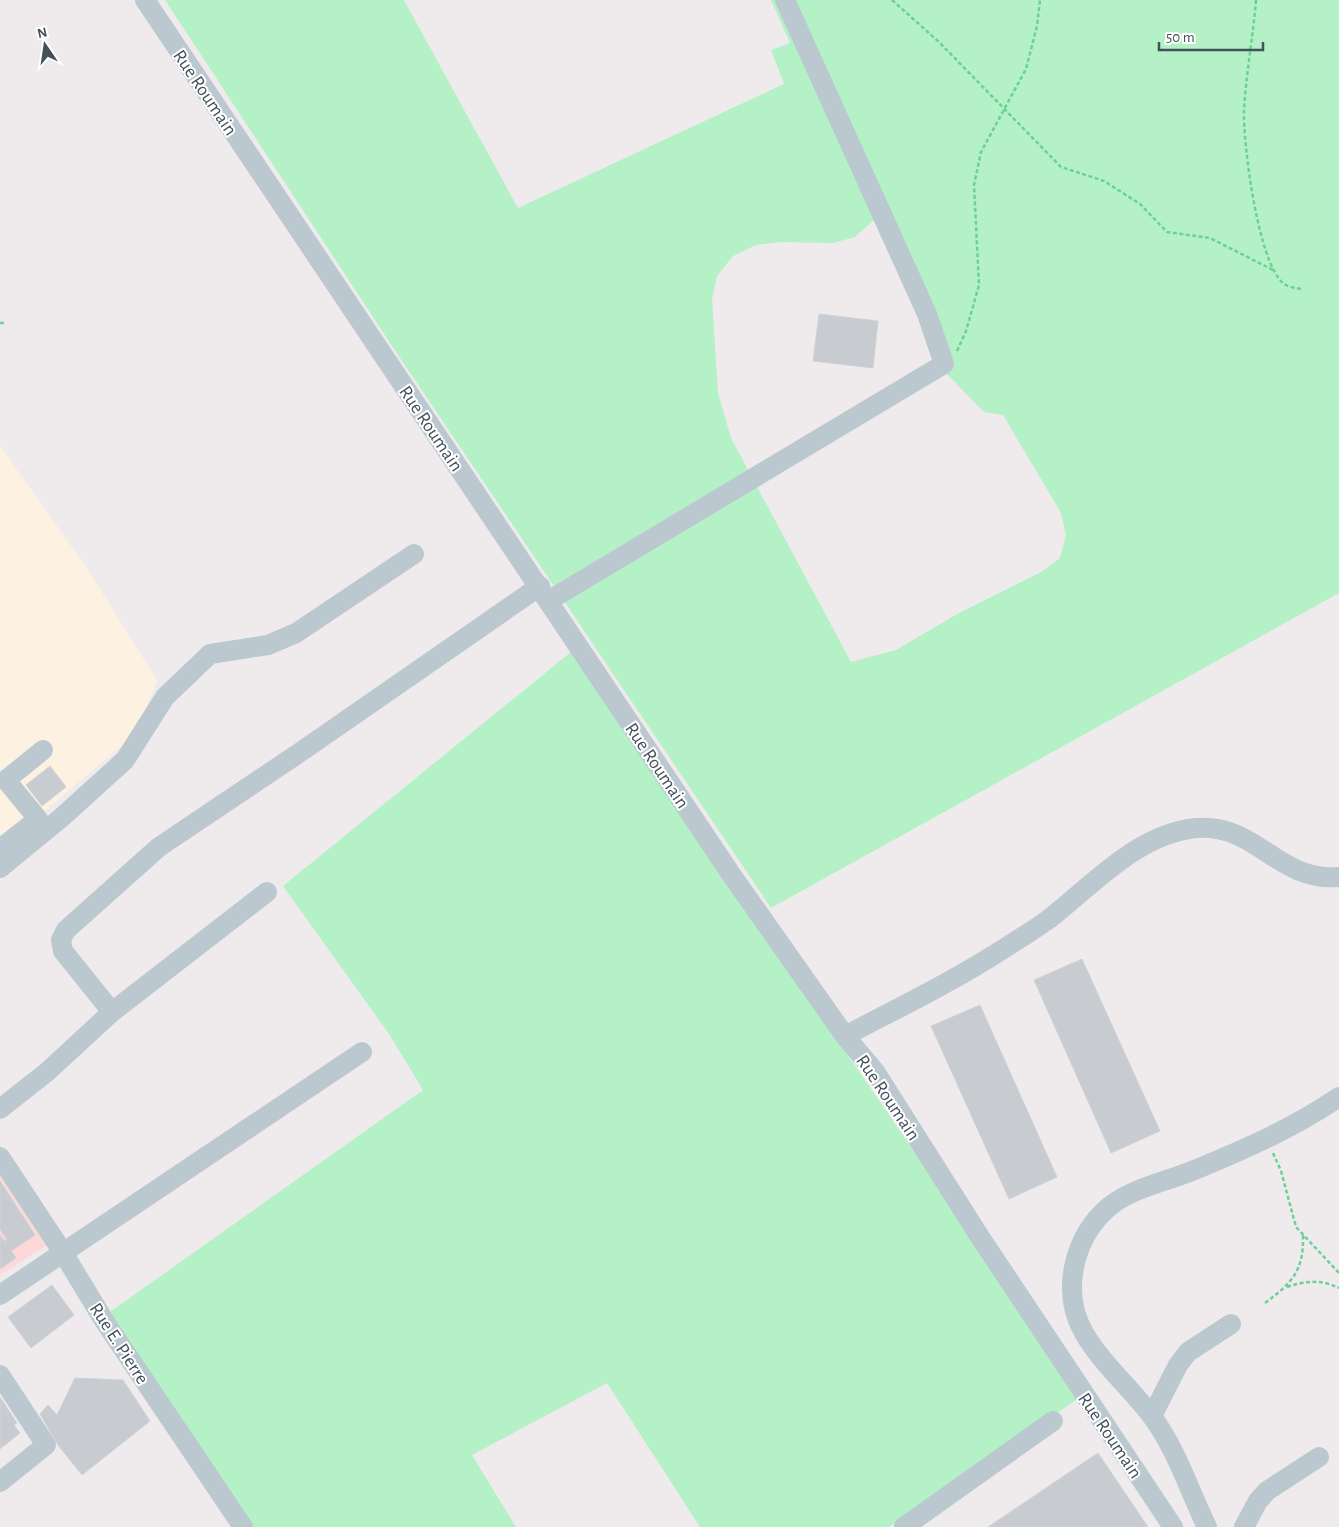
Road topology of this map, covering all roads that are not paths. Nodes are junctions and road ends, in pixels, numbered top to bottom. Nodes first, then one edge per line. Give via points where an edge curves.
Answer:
1 (145, 0) edge
2 (786, 0) edge
3 (414, 554) dead end
4 (544, 594) junction
5 (43, 750) dead end
6 (0, 849) edge
7 (0, 868) edge
8 (1339, 877) edge
9 (267, 892) dead end
10 (112, 1012) junction
11 (845, 1036) junction
12 (362, 1052) dead end
13 (1339, 1097) edge
14 (0, 1109) edge
15 (0, 1157) edge
16 (63, 1252) junction
17 (0, 1295) edge
18 (1231, 1324) dead end
19 (0, 1375) edge
20 (1152, 1416) junction
21 (1053, 1422) dead end
22 (1319, 1457) dead end
23 (0, 1482) edge
24 (243, 1527) edge
25 (904, 1527) edge
26 (1173, 1527) edge
27 (1207, 1527) edge
28 (1244, 1527) edge

1 - 4 street, Rue Roumain
2 - 4 street via 927,314 944,364
3 - 7 street via 296,633 268,645 210,654 165,697 125,760
4 - 10 street via 338,726 159,847 66,930 61,940 63,951
4 - 11 street, Rue Roumain via 733,877
5 - 6 street via 6,780 38,819
8 - 11 street via 1308,874 1286,866 1246,837 1221,829 1195,828 1169,835 1115,864 1048,920 991,957
9 - 10 street
10 - 14 street via 47,1072
11 - 26 street, Rue Roumain via 876,1073 980,1237
12 - 16 street
13 - 20 street via 1267,1138 1111,1205 1084,1237 1075,1259 1072,1284 1075,1308 1084,1332
15 - 16 street, Rue E. Pierre
16 - 17 street
16 - 24 street, Rue E. Pierre via 105,1322
18 - 20 street via 1188,1352
19 - 23 street via 46,1445
20 - 27 street
21 - 25 street
22 - 28 street via 1267,1491

